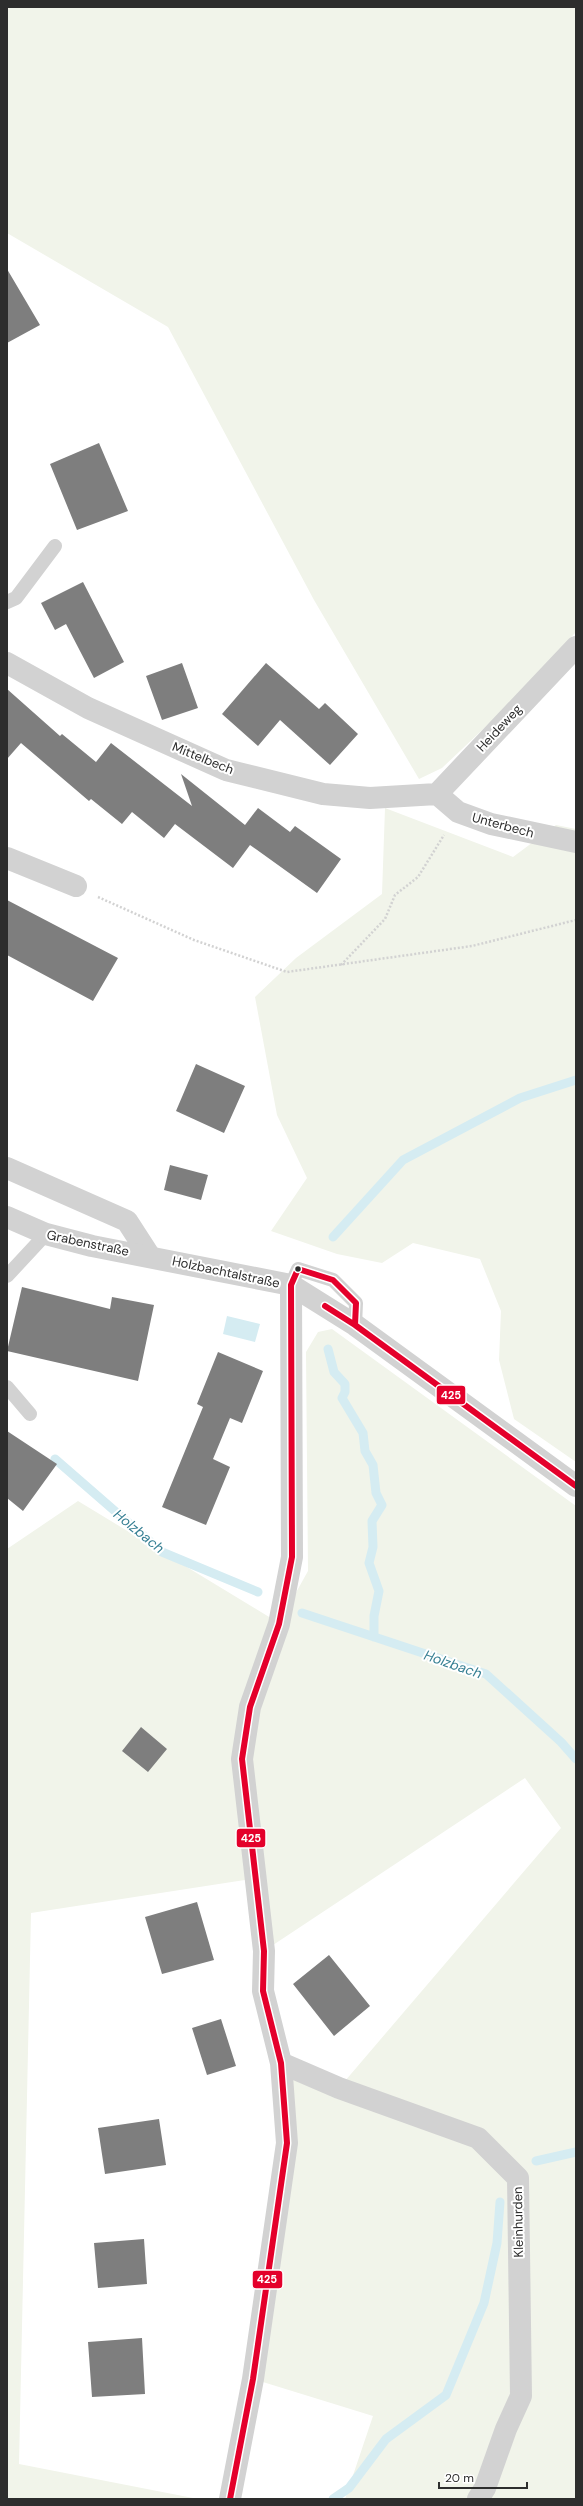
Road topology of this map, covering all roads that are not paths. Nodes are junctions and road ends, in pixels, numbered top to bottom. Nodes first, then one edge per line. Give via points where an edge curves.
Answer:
1 (55, 546) dead end
2 (7, 602) edge
3 (576, 647) edge
4 (7, 663) edge
5 (426, 795) junction
6 (576, 842) edge
7 (7, 858) edge
8 (76, 886) road end
9 (7, 1168) edge
10 (7, 1217) edge
11 (46, 1234) junction
12 (149, 1255) junction
13 (7, 1276) edge
14 (291, 1285) junction
15 (7, 1387) edge
16 (30, 1414) dead end
17 (576, 1486) edge
18 (281, 2063) junction
19 (230, 2499) edge
20 (478, 2499) edge

1 - 2 lane via 16,598
3 - 5 street, Heideweg
4 - 5 street, Mittelbech via 88,708 226,770 323,794 370,798
5 - 6 street, Unterbech via 458,812 491,824
7 - 8 street
9 - 12 street via 127,1221
10 - 11 street, Grabenstraße
11 - 12 street, Grabenstraße via 92,1246
11 - 13 lane
12 - 14 street, Holzbachtalstraße
14 - 17 street, Holzbachtalstraße via 355,1325
14 - 18 street via 292,1557 279,1624 250,1707 242,1759 262,1937 263,1991
15 - 16 lane
18 - 19 street via 287,2143 253,2379
18 - 20 street, Kleinhurden via 339,2088 478,2138 518,2178 521,2396 485,2488

